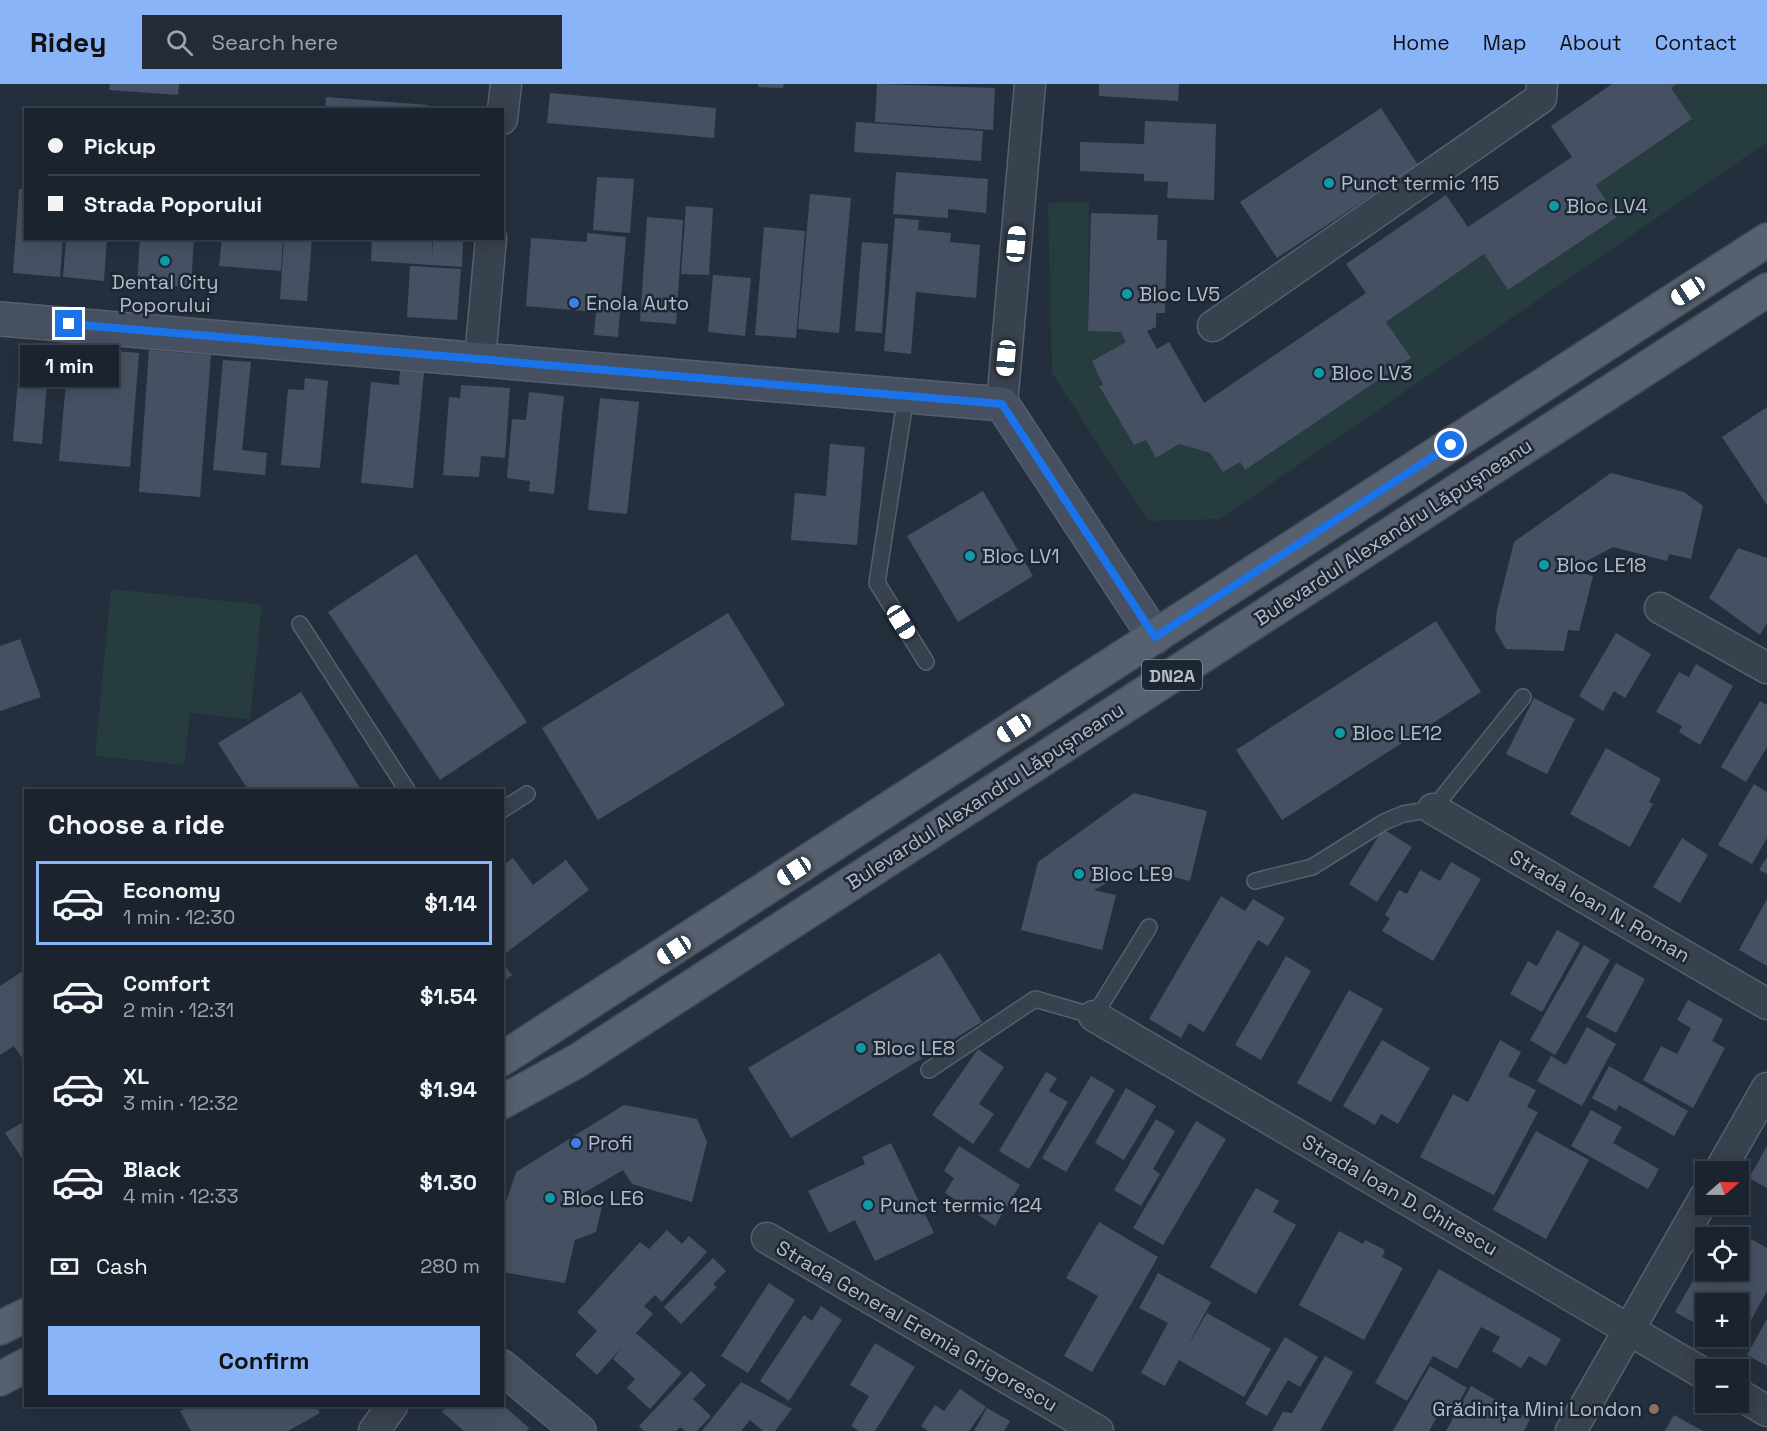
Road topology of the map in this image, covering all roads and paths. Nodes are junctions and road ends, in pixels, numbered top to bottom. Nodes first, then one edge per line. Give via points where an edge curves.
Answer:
1 (506, 84) edge
2 (1030, 84) edge
3 (1542, 84) edge
4 (503, 108) edge
5 (491, 240) edge
6 (1767, 240) edge
7 (1767, 290) edge
8 (0, 319) edge
9 (1213, 326) dead end
10 (480, 359) junction
11 (906, 395) junction
12 (1002, 404) junction
13 (1660, 608) dead end
14 (300, 624) dead end
15 (1155, 637) junction
16 (926, 662) dead end
17 (1767, 668) edge
18 (1523, 697) dead end
19 (406, 789) edge
20 (527, 794) dead end
21 (1433, 808) junction
22 (504, 809) edge
23 (1255, 881) dead end
24 (1149, 927) dead end
25 (1767, 1004) edge
26 (1094, 1016) junction
27 (504, 1058) edge
28 (929, 1070) dead end
29 (1767, 1088) edge
30 (504, 1101) edge
31 (1725, 1161) edge
32 (1695, 1214) edge
33 (767, 1238) dead end
34 (24, 1316) edge
35 (0, 1328) edge
36 (1629, 1330) junction
37 (24, 1366) edge
38 (504, 1369) edge
39 (1695, 1369) edge
40 (0, 1379) edge
41 (1749, 1400) edge
42 (391, 1407) edge
43 (1767, 1411) edge
44 (374, 1431) edge
45 (579, 1431) edge
46 (1098, 1431) edge
47 (1571, 1431) edge

1 - 4 street
2 - 12 street
3 - 9 street via 1541,98
5 - 10 street
6 - 15 main road, Bulevardul Alexandru Lăpușneanu / DN2A
7 - 30 main road, Bulevardul Alexandru Lăpușneanu / DN2A via 597,1048
8 - 10 street
10 - 11 street
11 - 12 street
11 - 16 lane via 877,583
12 - 15 street
13 - 17 street
14 - 19 lane
15 - 27 main road, Bulevardul Alexandru Lăpușneanu / DN2A
18 - 21 lane
20 - 22 lane
21 - 23 lane via 1384,822 1312,867
21 - 25 street, Strada Ioan N. Roman
24 - 26 lane
26 - 28 lane via 1035,999
26 - 36 street, Strada Ioan D. Chirescu
29 - 31 street
32 - 36 street
33 - 46 street, Strada General Eremia Grigorescu
34 - 35 main road
36 - 39 street, Strada Ioan D. Chirescu
36 - 47 street
37 - 40 main road
38 - 45 street
41 - 43 street
42 - 44 street

